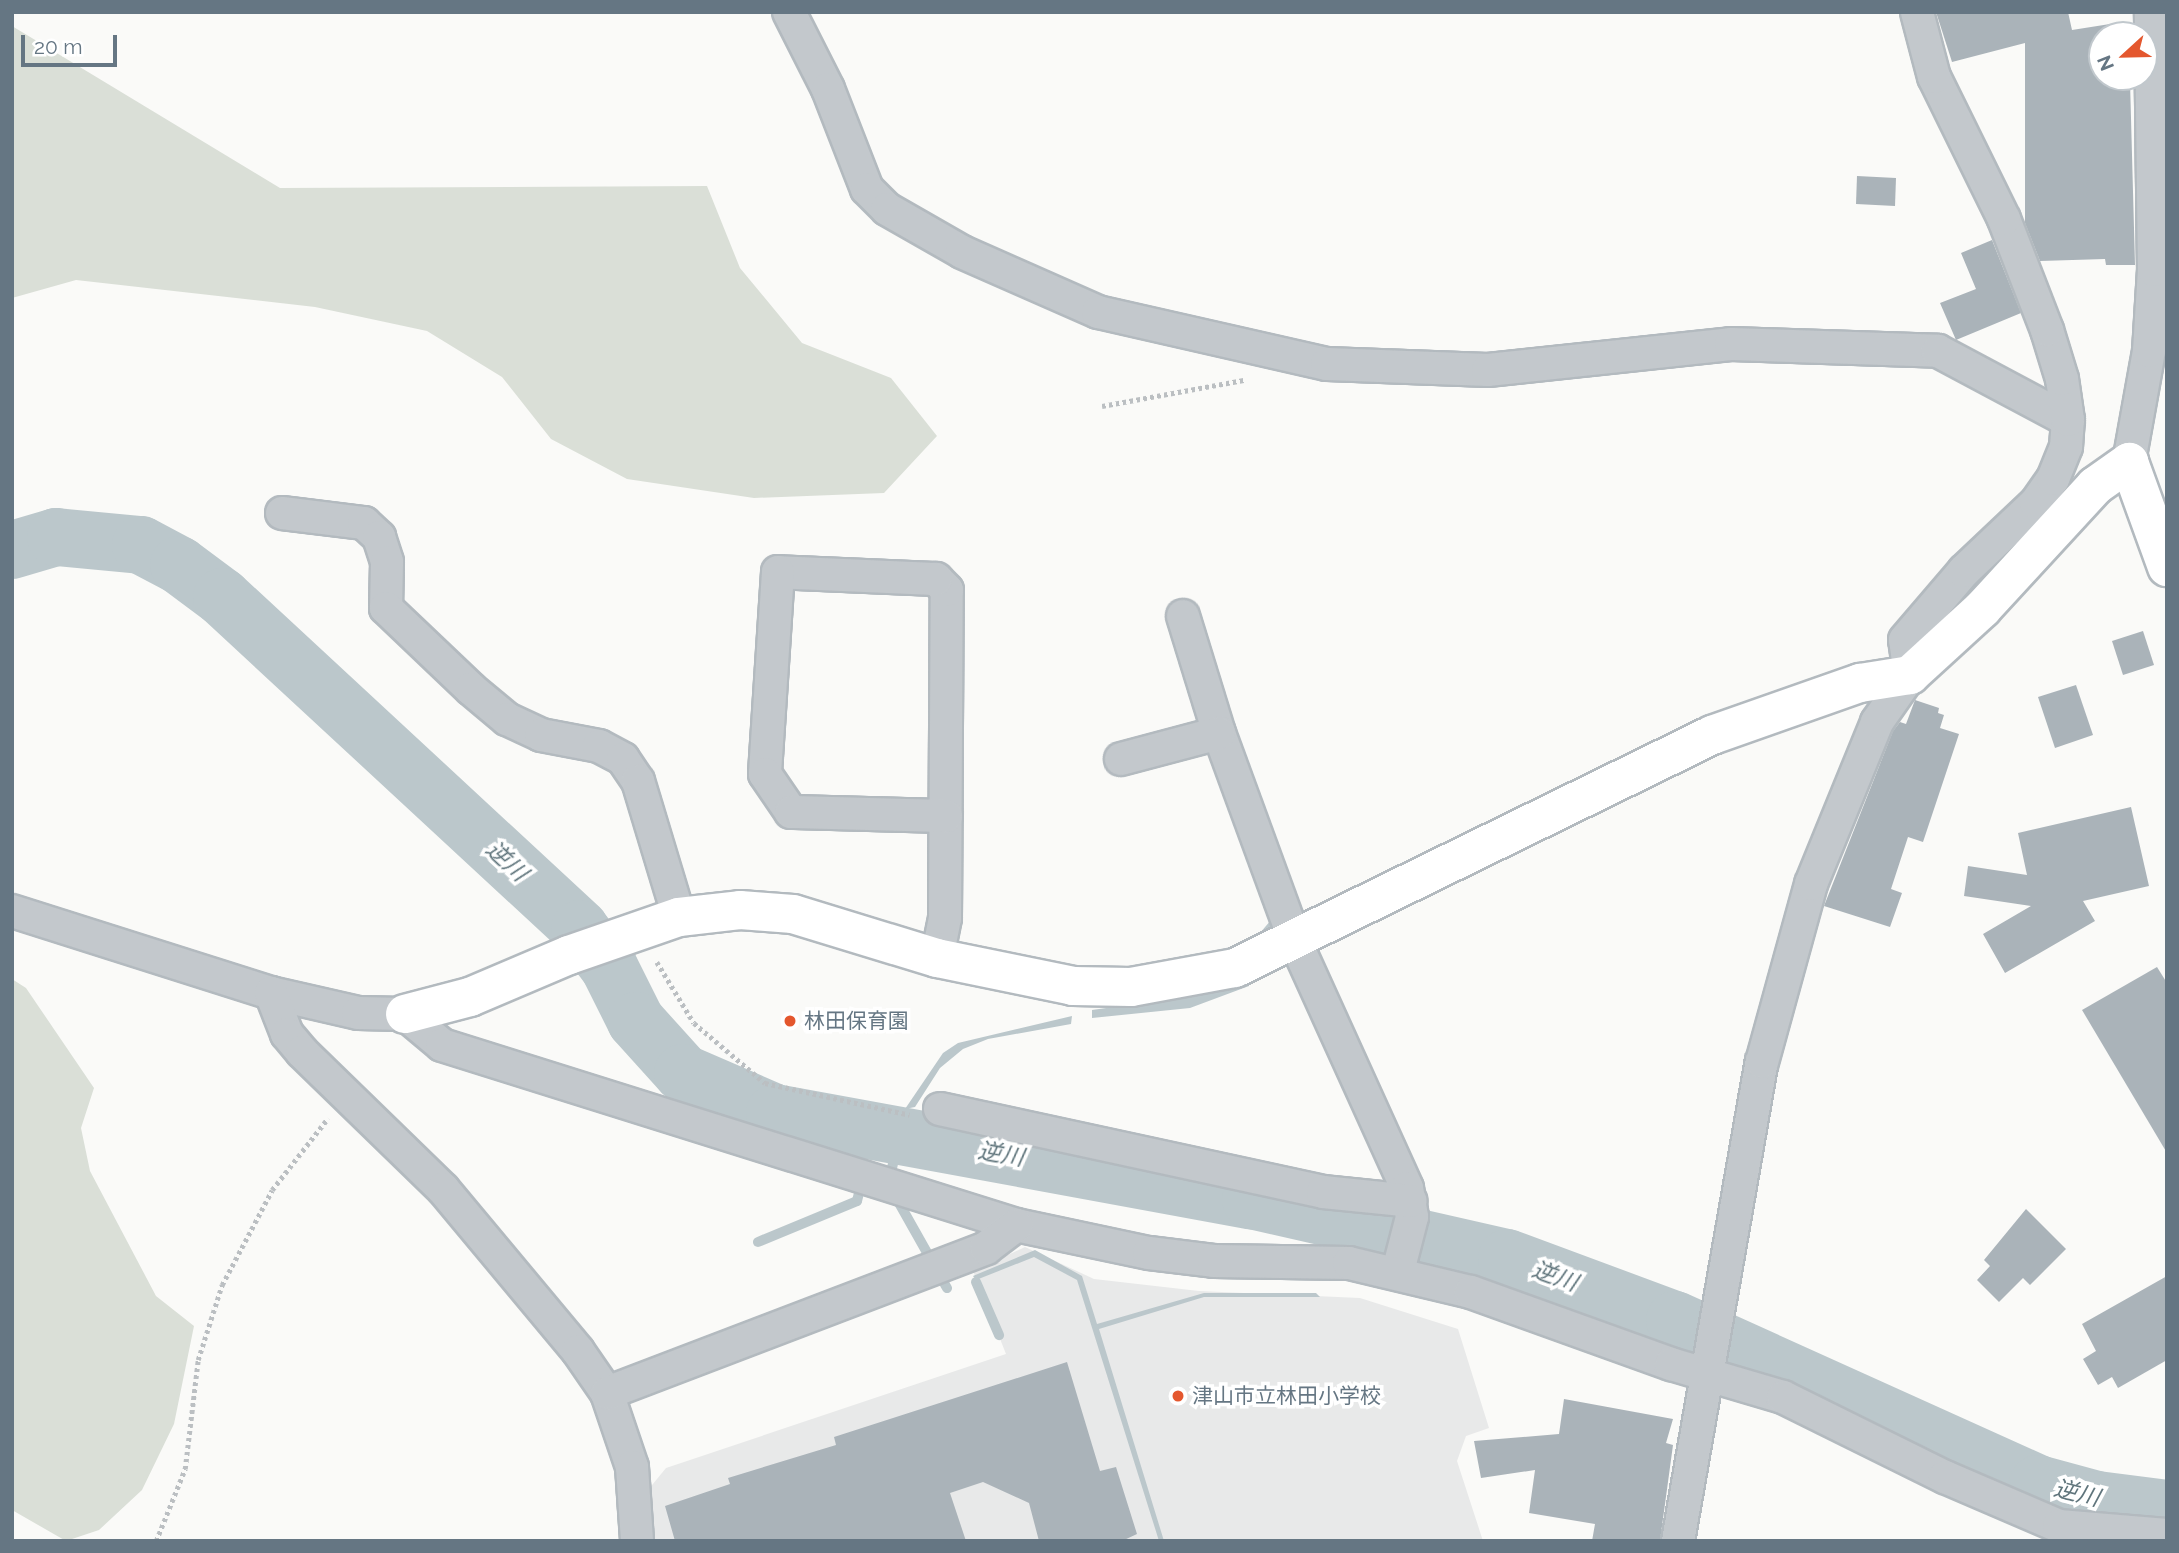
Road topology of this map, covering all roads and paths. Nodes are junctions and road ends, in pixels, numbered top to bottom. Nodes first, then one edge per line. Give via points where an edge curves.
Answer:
1 (789, 12) edge
2 (1917, 12) edge
3 (2151, 12) edge
4 (2158, 347) edge
5 (1248, 379) dead end
6 (1102, 406) dead end
7 (2068, 419) junction
8 (2129, 462) junction
9 (282, 513) dead end
10 (2167, 567) edge
11 (1183, 616) dead end
12 (1910, 675) junction
13 (1219, 733) junction
14 (1121, 759) dead end
15 (946, 816) junction
16 (12, 911) edge
17 (653, 925) junction
18 (1295, 940) junction
19 (937, 958) junction
20 (271, 993) junction
21 (405, 1014) junction
22 (345, 1095) junction
23 (940, 1109) joint
24 (1016, 1225) junction
25 (1406, 1234) junction
26 (1708, 1366) junction
27 (607, 1393) junction
28 (2167, 1535) edge
29 (156, 1541) edge
30 (637, 1541) edge
31 (1678, 1541) edge

1 - 7 street via 828,89 867,189 887,209 962,252 1097,312 1327,364 1488,370 1731,344 1938,351
2 - 7 street via 1934,76 2004,219 2047,330
3 - 4 street
4 - 8 street
5 - 6 path
7 - 12 street via 2066,447 2036,502 1964,571 1905,640
8 - 10 street
8 - 12 street via 2095,486 1982,609
9 - 17 street via 364,523 379,537 387,562 386,608 471,689 507,719 541,735 599,746 623,759 638,781
11 - 13 street
12 - 18 street via 1860,683 1712,735
12 - 26 street via 1877,722 1811,884 1762,1062
13 - 14 street
13 - 18 street
15 - 15 street via 791,812 765,774 778,572 936,579 947,590
15 - 19 street via 945,918
16 - 20 street
17 - 19 street via 740,910 793,914
17 - 21 street via 470,997
17 - 23 path via 663,980 694,1024 765,1083 923,1118
18 - 19 street via 1235,968 1131,987 1073,986
18 - 25 street
20 - 21 street via 358,1013
20 - 22 street via 287,1034
21 - 24 street via 442,1045
22 - 27 street via 443,1189 578,1351
22 - 29 path via 272,1190 222,1285 198,1360 186,1469
23 - 25 street via 1323,1192
24 - 25 street via 1149,1253 1214,1261 1349,1263
24 - 27 street via 986,1248
25 - 26 street via 1471,1292
26 - 28 street via 1783,1397 1945,1478 2059,1526
26 - 31 street
27 - 30 street via 632,1467

